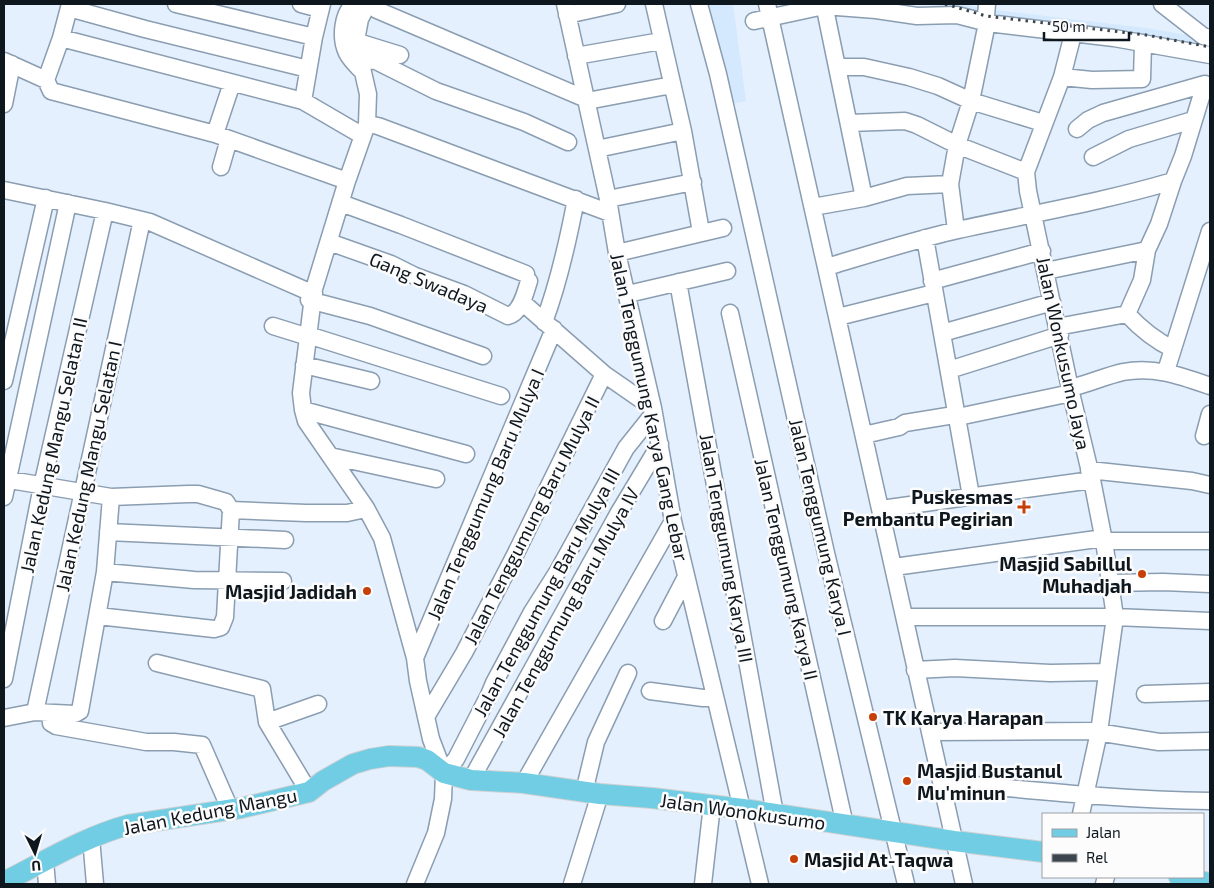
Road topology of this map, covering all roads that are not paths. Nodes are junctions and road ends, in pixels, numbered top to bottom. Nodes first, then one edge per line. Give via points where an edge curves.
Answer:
1 (176, 4) edge
2 (301, 4) edge
3 (354, 4) edge
4 (369, 4) edge
5 (617, 4) edge
6 (654, 4) edge
7 (700, 4) edge
8 (1162, 4) edge
9 (824, 5) edge
10 (69, 6) edge
11 (321, 6) edge
12 (566, 9) edge
13 (769, 10) edge
14 (987, 14) edge
15 (754, 21) dead end
16 (1073, 34) junction
17 (314, 37) junction
18 (1206, 37) edge
19 (61, 38) junction
20 (662, 41) junction
21 (1143, 43) junction
22 (400, 55) dead end
23 (576, 56) junction
24 (1210, 56) edge
25 (358, 59) junction
26 (8, 62) edge
27 (837, 67) junction
28 (308, 69) junction
29 (1062, 77) junction
30 (46, 80) junction
31 (232, 83) junction
32 (1207, 83) edge
33 (672, 85) junction
34 (587, 100) junction
35 (303, 101) junction
36 (971, 101) junction
37 (4, 104) edge
38 (1193, 120) junction
39 (848, 123) junction
40 (1043, 123) junction
41 (1077, 129) dead end
42 (365, 130) junction
43 (683, 131) junction
44 (222, 137) junction
45 (568, 142) dead end
46 (957, 145) junction
47 (597, 149) junction
48 (1093, 157) dead end
49 (222, 167) dead end
50 (1026, 172) junction
51 (344, 179) junction
52 (1173, 181) junction
53 (693, 182) junction
54 (950, 184) junction
55 (5, 196) edge
56 (46, 198) junction
57 (864, 198) junction
58 (576, 199) junction
59 (68, 203) junction
60 (340, 203) junction
61 (609, 206) junction
62 (812, 207) junction
63 (105, 211) junction
64 (1033, 214) junction
65 (142, 220) junction
66 (722, 228) dead end
67 (956, 230) junction
68 (1210, 231) edge
69 (701, 232) junction
70 (925, 238) junction
71 (329, 242) junction
72 (1147, 250) junction
73 (1042, 251) junction
74 (617, 253) junction
75 (826, 267) junction
76 (727, 271) dead end
77 (1046, 271) junction
78 (678, 282) junction
79 (933, 287) junction
80 (311, 294) junction
81 (628, 294) junction
82 (522, 302) junction
83 (1052, 302) junction
84 (730, 313) dead end
85 (1126, 314) junction
86 (838, 317) junction
87 (273, 326) dead end
88 (549, 326) junction
89 (1058, 331) junction
90 (942, 333) junction
91 (305, 335) junction
92 (1173, 349) junction
93 (483, 356) dead end
94 (304, 365) junction
95 (949, 370) junction
96 (1166, 371) junction
97 (604, 374) junction
98 (4, 380) edge
99 (371, 381) dead end
100 (1210, 384) edge
101 (1071, 391) junction
102 (502, 396) dead end
103 (303, 410) junction
104 (653, 411) junction
105 (1210, 414) edge
106 (958, 417) junction
107 (864, 435) junction
108 (1204, 436) dead end
109 (660, 444) junction
110 (466, 454) dead end
111 (330, 456) junction
112 (1091, 475) junction
113 (6, 479) edge
114 (436, 479) dead end
115 (1210, 485) edge
116 (42, 486) junction
117 (82, 493) junction
118 (971, 496) junction
119 (4, 497) edge
120 (111, 497) junction
121 (881, 509) junction
122 (231, 510) junction
123 (361, 510) junction
124 (673, 521) junction
125 (108, 532) junction
126 (230, 539) junction
127 (285, 540) dead end
128 (1104, 540) junction
129 (1210, 541) edge
130 (894, 566) junction
131 (105, 572) junction
132 (686, 577) junction
133 (228, 581) junction
134 (283, 581) dead end
135 (1110, 583) junction
136 (1210, 584) edge
137 (98, 616) junction
138 (905, 616) junction
139 (1115, 617) junction
140 (663, 621) dead end
141 (1210, 621) edge
142 (415, 658) junction
143 (157, 663) dead end
144 (915, 670) junction
145 (1107, 672) junction
146 (628, 673) dead end
147 (4, 679) edge
148 (418, 681) junction
149 (650, 691) dead end
150 (1210, 692) edge
151 (1145, 694) dead end
152 (714, 698) junction
153 (318, 704) dead end
154 (42, 713) junction
155 (426, 717) junction
156 (4, 718) edge
157 (267, 722) junction
158 (931, 732) junction
159 (1099, 732) junction
160 (1210, 741) edge
161 (444, 773) junction
162 (471, 780) junction
163 (942, 782) junction
164 (524, 783) junction
165 (310, 792) junction
166 (592, 793) junction
167 (1086, 795) junction
168 (1210, 801) edge
169 (712, 805) junction
170 (745, 809) junction
171 (230, 810) junction
172 (1081, 813) edge
173 (776, 814) junction
174 (845, 825) junction
175 (894, 832) junction
176 (91, 838) junction
177 (954, 842) junction
178 (1042, 852) edge
179 (45, 861) junction
180 (1184, 878) edge
181 (4, 882) edge
182 (1210, 883) edge
183 (47, 884) edge
184 (96, 884) edge
185 (415, 884) edge
186 (572, 884) edge
187 (703, 884) edge
188 (760, 884) edge
189 (906, 884) edge
190 (964, 884) edge

1 - 17 street
2 - 11 street
3 - 25 street via 346,14 344,47
4 - 25 street via 360,19
4 - 34 street
5 - 12 street
6 - 20 street
7 - 175 street, Jalan Tenggumung Karya I via 826,553
8 - 18 street
9 - 13 street
9 - 14 street via 917,16
9 - 27 street
10 - 19 street
10 - 28 street via 145,29
11 - 17 street
12 - 23 street, Jalan Tenggumung Karya Gang Lebar
13 - 15 street
13 - 62 street
14 - 16 street
14 - 36 street
16 - 21 street
16 - 29 street, Jalan Wonkusumo Jaya
17 - 28 street
19 - 30 street
19 - 31 street
20 - 23 street
20 - 33 street
21 - 24 street
21 - 29 street via 1142,79
22 - 25 street
23 - 34 street, Jalan Tenggumung Karya Gang Lebar
25 - 42 street via 368,99
25 - 45 street via 376,61 436,91 524,122
26 - 30 street
26 - 37 street
27 - 36 street via 864,67 909,77
27 - 39 street
28 - 35 street
29 - 40 street, Jalan Wonkusumo Jaya
30 - 44 street via 50,91
31 - 35 street
31 - 44 street
32 - 38 street
32 - 41 street via 1104,113
33 - 34 street
33 - 43 street
34 - 47 street, Jalan Tenggumung Karya Gang Lebar
35 - 42 street
36 - 40 street
36 - 46 street
38 - 48 street via 1129,138
38 - 52 street
39 - 46 street via 905,121
39 - 57 street
40 - 50 street, Jalan Wonkusumo Jaya
42 - 51 street
42 - 58 street via 378,126
43 - 47 street
43 - 53 street
44 - 49 street
44 - 51 street
46 - 50 street
46 - 54 street
47 - 61 street, Jalan Tenggumung Karya Gang Lebar
50 - 64 street, Jalan Wonkusumo Jaya
51 - 60 street
52 - 64 street via 1107,200
52 - 72 street
53 - 61 street
53 - 69 street
54 - 57 street via 907,186
54 - 67 street
55 - 56 street
56 - 59 street
56 - 98 street
57 - 62 street
58 - 61 street
58 - 88 street, Jalan Tenggumung Baru Mulya I
59 - 63 street
59 - 113 street
60 - 71 street
60 - 82 street via 528,277
61 - 74 street, Jalan Tenggumung Karya Gang Lebar
62 - 75 street
63 - 65 street
63 - 116 street, Jalan Kedung Mangu Selatan II
64 - 67 street
64 - 73 street, Jalan Wonkusumo Jaya
65 - 80 street
65 - 117 street, Jalan Kedung Mangu Selatan I
66 - 69 street
67 - 70 street
68 - 92 street
69 - 74 street
70 - 75 street
70 - 79 street
71 - 80 street
71 - 82 street, Gang Swadaya via 464,294 508,316 514,314
72 - 77 street
72 - 85 street via 1142,280
73 - 77 street, Jalan Wonkusumo Jaya
73 - 79 street
74 - 81 street, Jalan Tenggumung Karya Gang Lebar
75 - 86 street
76 - 78 street
77 - 83 street, Jalan Wonkusumo Jaya
78 - 81 street
78 - 173 street, Jalan Tenggumung Karya III
79 - 86 street
79 - 90 street
80 - 91 street
80 - 93 street
81 - 104 street, Jalan Tenggumung Karya Gang Lebar
82 - 88 street
83 - 89 street, Jalan Wonkusumo Jaya
83 - 90 street
84 - 174 street, Jalan Tenggumung Karya II
85 - 89 street
85 - 92 street via 1150,336
86 - 107 street
87 - 91 street
88 - 97 street
88 - 142 street, Jalan Tenggumung Baru Mulya I
89 - 95 street
89 - 101 street, Jalan Wonkusumo Jaya
90 - 95 street
91 - 94 street
91 - 102 street
91 - 123 street via 296,386 300,415 309,434
92 - 96 street
94 - 99 street
94 - 103 street
95 - 106 street
96 - 100 street
96 - 101 street via 1122,372
97 - 104 street, Jalan Tenggumung Baru Mulya II
97 - 155 street, Jalan Tenggumung Baru Mulya II via 514,557
101 - 106 street
101 - 112 street, Jalan Wonkusumo Jaya
103 - 110 street
103 - 111 street
104 - 109 street, Jalan Tenggumung Karya Gang Lebar
104 - 161 street, Jalan Tenggumung Baru Mulya III via 622,456 524,628 456,759
105 - 108 street
106 - 107 street via 903,424
106 - 118 street
107 - 121 street
109 - 124 street, Jalan Tenggumung Karya Gang Lebar
109 - 162 street, Jalan Tenggumung Baru Mulya IV
111 - 114 street
111 - 142 street via 366,508 382,538
112 - 115 street
112 - 118 street
112 - 128 street, Jalan Wonkusumo Jaya
113 - 116 street
113 - 119 street
116 - 117 street
116 - 147 street, Jalan Kedung Mangu Selatan II
117 - 120 street
117 - 154 street, Jalan Kedung Mangu Selatan I
118 - 121 street
120 - 122 street via 198,494 226,502
120 - 125 street
121 - 130 street
122 - 123 street via 347,513
122 - 126 street
123 - 148 street via 378,546
124 - 132 street, Jalan Tenggumung Karya Gang Lebar
124 - 164 street
125 - 126 street
125 - 131 street
126 - 127 street
126 - 133 street
128 - 129 street
128 - 130 street
128 - 135 street, Jalan Wonkusumo Jaya
130 - 138 street
131 - 133 street
131 - 137 street
132 - 140 street
132 - 152 street, Jalan Tenggumung Karya Gang Lebar
133 - 134 street
133 - 137 street via 224,622 217,629
135 - 136 street
135 - 139 street, Jalan Wonkusumo Jaya
137 - 154 street via 81,707 76,714
138 - 139 street
138 - 144 street
139 - 141 street
139 - 145 street, Jalan Wonkusumo Jaya
142 - 148 street
143 - 157 street via 260,687
144 - 145 street
144 - 158 street
145 - 159 street, Jalan Wonkusumo Jaya
146 - 166 street via 596,742
148 - 155 street
149 - 152 street
150 - 151 street
152 - 170 street, Jalan Tenggumung Karya Gang Lebar
153 - 157 street
154 - 156 street
154 - 171 street via 56,726 146,742 202,745
155 - 161 street
157 - 165 street
158 - 159 street
158 - 163 street
159 - 160 street via 1159,742
159 - 167 street, Jalan Wonkusumo Jaya
161 - 162 main road, Jalan Wonokusumo
161 - 165 main road, Jalan Kedung Mangu via 418,757 380,757 353,764
161 - 185 street via 436,833
162 - 164 main road, Jalan Wonokusumo
163 - 167 street
163 - 177 street
164 - 166 main road, Jalan Wonokusumo
165 - 171 main road, Jalan Kedung Mangu
166 - 169 main road, Jalan Wonokusumo
166 - 186 street
167 - 168 street
167 - 172 street, Jalan Wonkusumo Jaya
169 - 170 main road, Jalan Wonokusumo
169 - 187 street
170 - 173 main road, Jalan Wonokusumo
170 - 188 street, Jalan Tenggumung Karya Gang Lebar
171 - 176 main road, Jalan Kedung Mangu via 128,825
173 - 174 main road, Jalan Wonokusumo
174 - 175 main road, Jalan Wonokusumo
175 - 177 main road, Jalan Wonokusumo
175 - 189 street, Jalan Tenggumung Karya I
176 - 179 main road, Jalan Kedung Mangu
176 - 184 street
177 - 178 main road, Jalan Wonokusumo
177 - 190 street
179 - 181 main road, Jalan Kedung Mangu
179 - 183 street
180 - 182 main road

